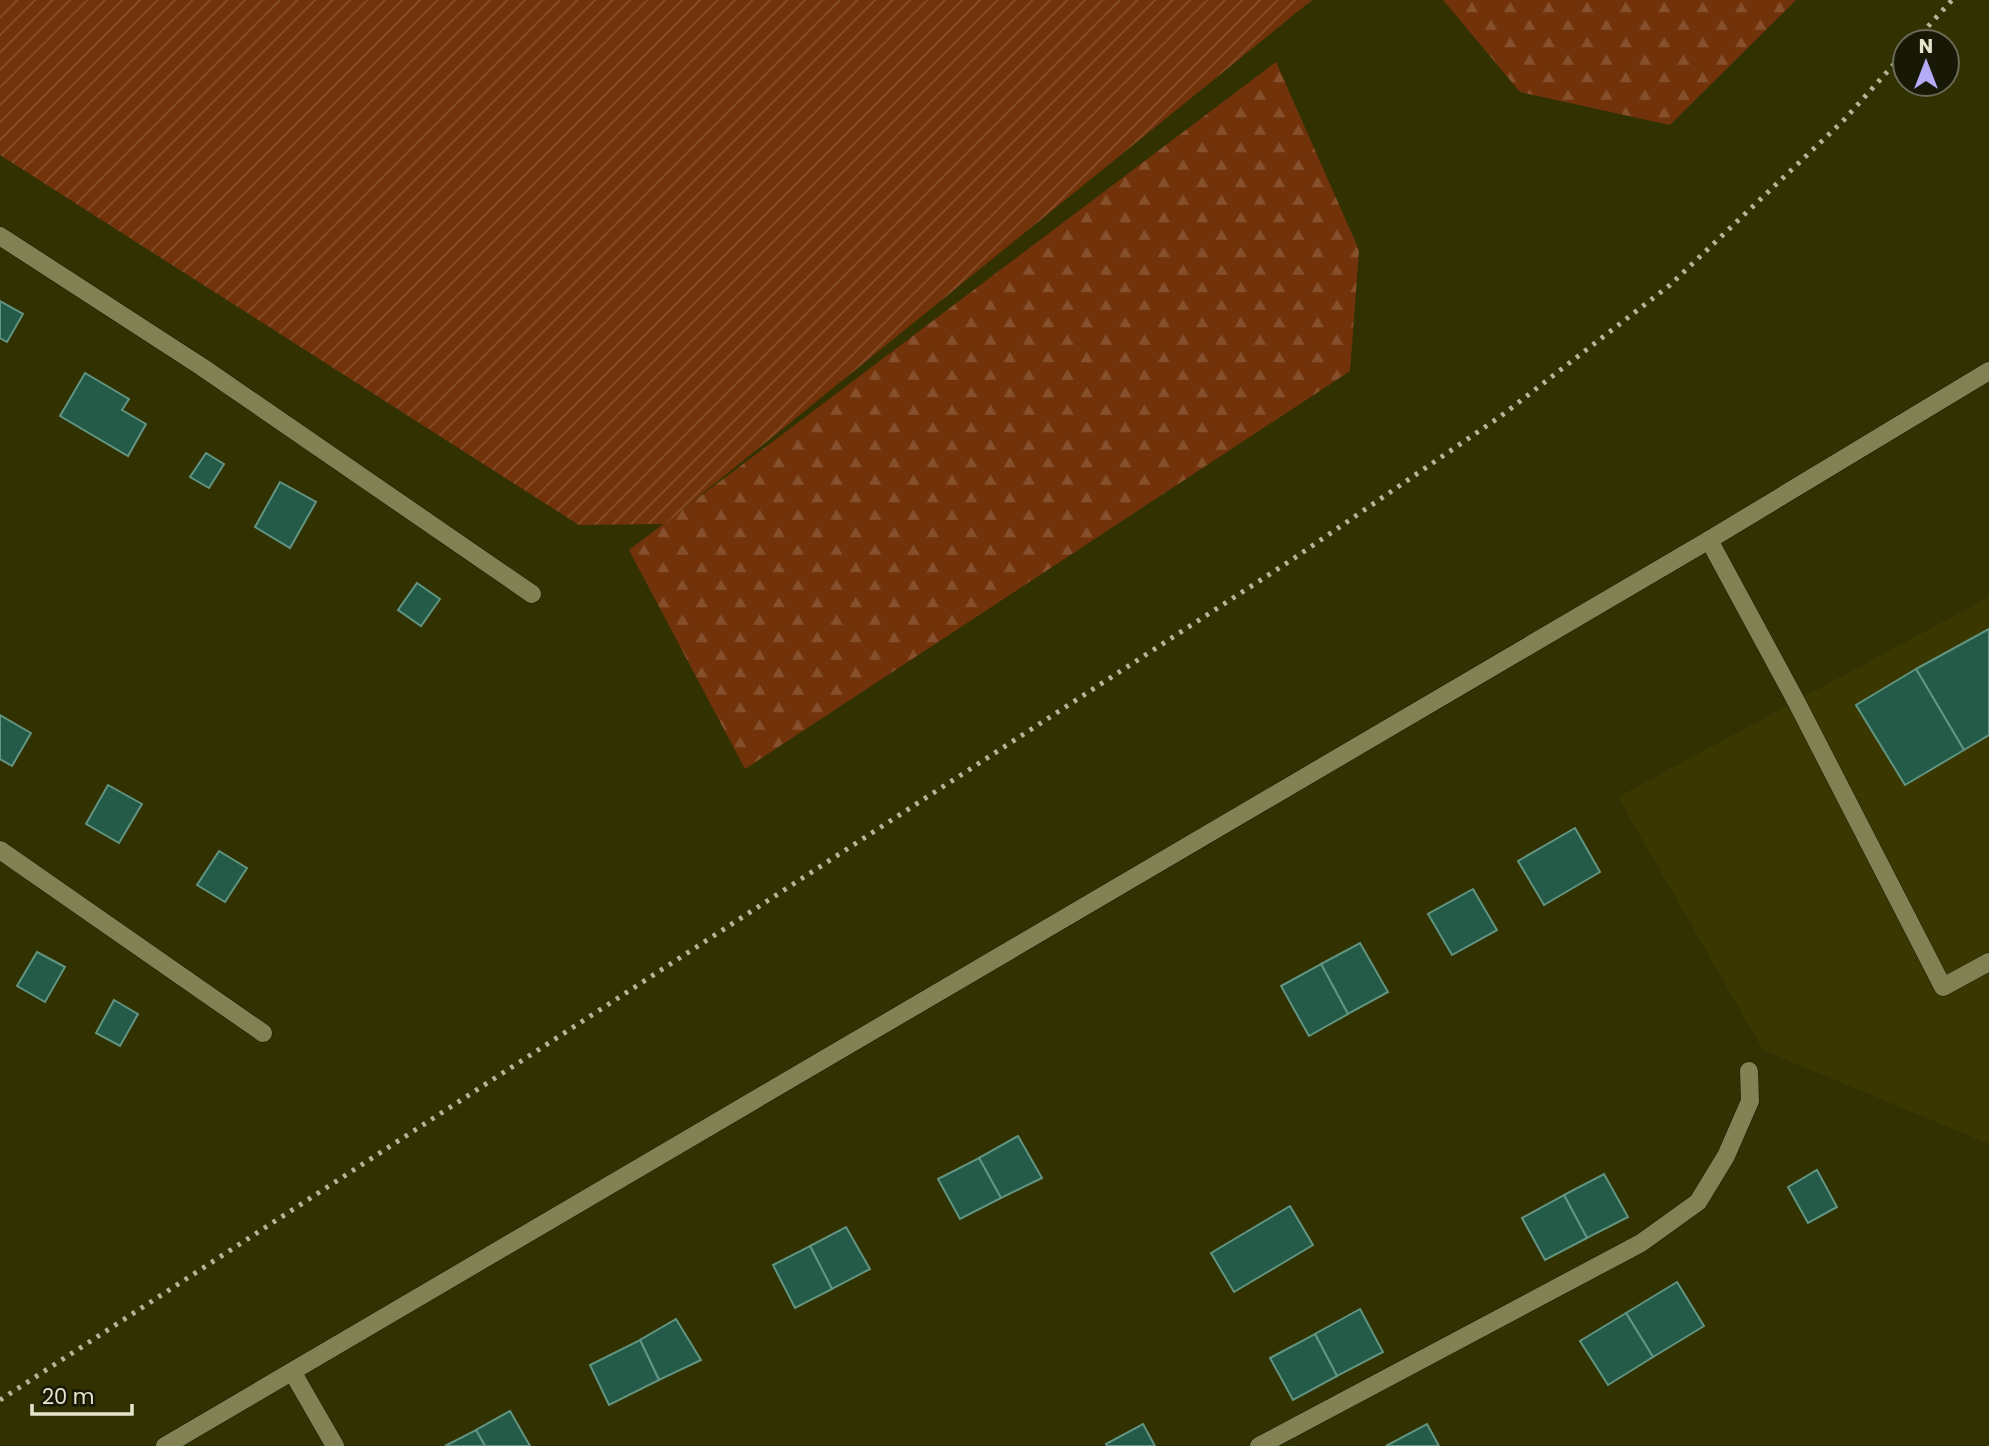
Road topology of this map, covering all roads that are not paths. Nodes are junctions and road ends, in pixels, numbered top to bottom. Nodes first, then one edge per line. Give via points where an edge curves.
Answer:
1 (0, 236) edge
2 (1989, 371) edge
3 (1709, 540) junction
4 (532, 594) dead end
5 (0, 850) edge
6 (1989, 962) edge
7 (263, 1032) dead end
8 (1749, 1071) dead end
9 (293, 1373) junction
10 (165, 1446) edge
11 (335, 1446) edge
12 (1259, 1446) edge

1 - 4 main road via 202,367
2 - 3 main road
3 - 6 main road via 1943,987
3 - 9 main road
5 - 7 main road
8 - 12 main road via 1750,1101 1726,1156 1698,1202 1641,1243
9 - 10 main road
9 - 11 main road

